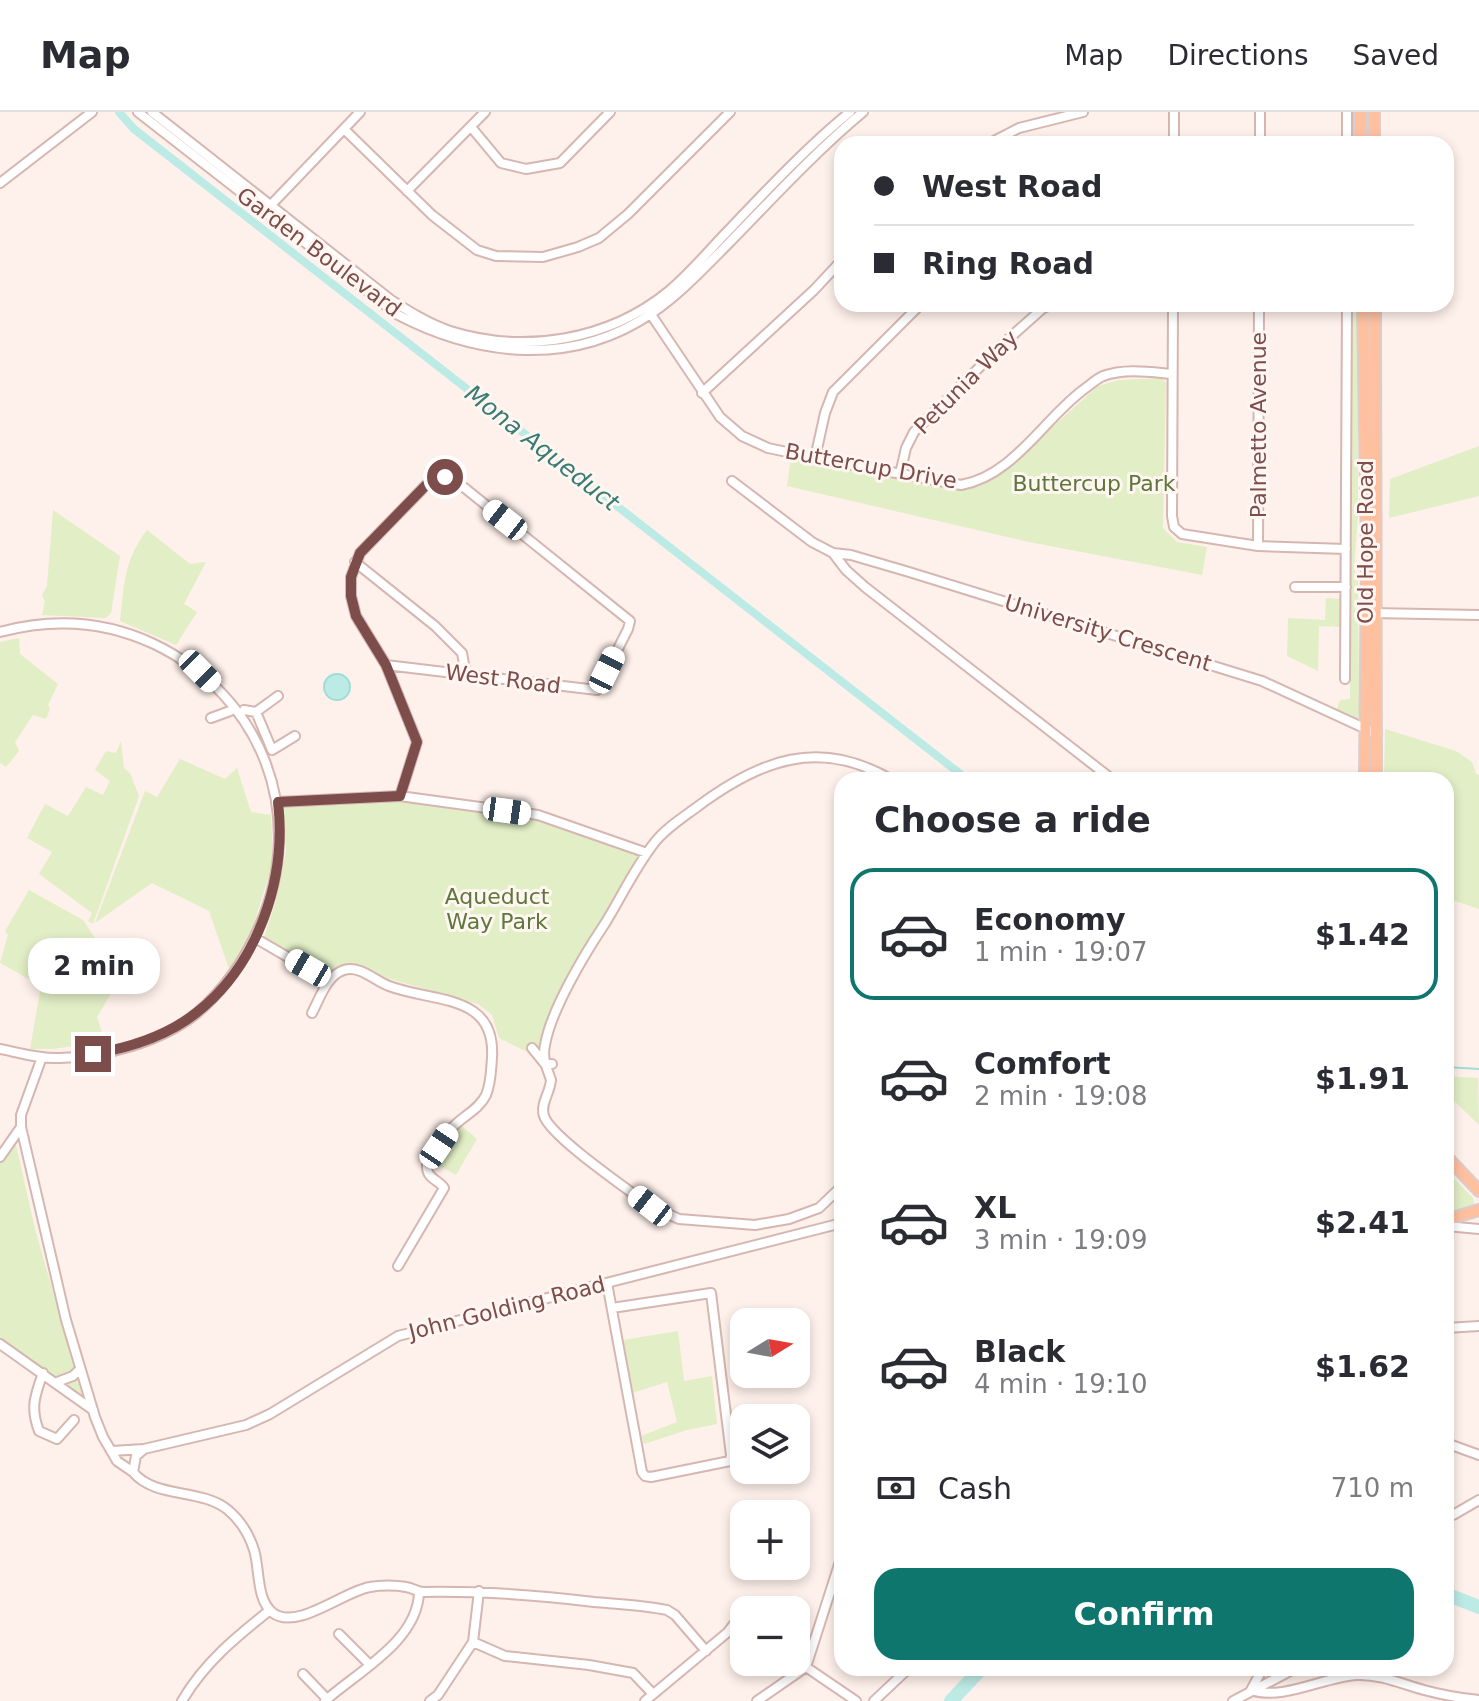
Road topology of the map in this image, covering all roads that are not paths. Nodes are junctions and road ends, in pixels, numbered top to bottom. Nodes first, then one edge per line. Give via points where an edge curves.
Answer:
1 (92, 112) edge
2 (138, 112) edge
3 (152, 112) edge
4 (360, 112) edge
5 (485, 112) edge
6 (610, 112) edge
7 (730, 112) edge
8 (850, 112) edge
9 (863, 112) edge
10 (1083, 112) edge
11 (1174, 112) edge
12 (1260, 112) edge
13 (1347, 112) edge
14 (1360, 112) edge
15 (1374, 112) edge
16 (471, 127) junction
17 (344, 129) junction
18 (834, 136) edge
19 (834, 136) edge
20 (1004, 136) edge
21 (1174, 136) edge
22 (1260, 136) edge
23 (1347, 136) edge
24 (1360, 136) edge
25 (1374, 136) edge
26 (0, 183) edge
27 (407, 191) junction
28 (268, 208) junction
29 (834, 269) edge
30 (648, 311) junction
31 (913, 312) edge
32 (1039, 312) edge
33 (1173, 312) edge
34 (1259, 312) edge
35 (1347, 312) edge
36 (1363, 312) edge
37 (1375, 312) edge
38 (1172, 374) junction
39 (702, 393) junction
40 (815, 458) junction
41 (900, 474) junction
42 (732, 481) dead end
43 (1258, 546) junction
44 (1346, 549) junction
45 (833, 553) junction
46 (355, 562) junction
47 (1295, 587) dead end
48 (1346, 587) junction
49 (1371, 612) junction
50 (1479, 615) edge
51 (0, 632) edge
52 (386, 665) junction
53 (466, 675) junction
54 (1345, 679) dead end
55 (278, 696) dead end
56 (244, 710) dead end
57 (230, 711) dead end
58 (256, 712) junction
59 (211, 718) dead end
60 (1365, 730) junction
61 (1377, 734) junction
62 (295, 736) dead end
63 (876, 772) edge
64 (1103, 772) edge
65 (1365, 772) edge
66 (1376, 772) edge
67 (400, 796) junction
68 (278, 802) junction
69 (647, 853) junction
70 (255, 938) junction
71 (329, 981) junction
72 (312, 1013) dead end
73 (532, 1048) dead end
74 (0, 1049) edge
75 (42, 1057) junction
76 (548, 1064) junction
77 (21, 1127) junction
78 (0, 1157) edge
79 (1454, 1164) edge
80 (1479, 1191) edge
81 (834, 1194) edge
82 (1479, 1210) edge
83 (1454, 1218) edge
84 (834, 1225) edge
85 (1454, 1227) edge
86 (1479, 1229) edge
87 (398, 1266) dead end
88 (607, 1283) junction
89 (612, 1308) junction
90 (1479, 1326) edge
91 (1454, 1328) edge
92 (0, 1344) edge
93 (43, 1373) junction
94 (82, 1373) junction
95 (60, 1385) junction
96 (93, 1410) junction
97 (74, 1420) dead end
98 (1454, 1446) edge
99 (144, 1449) junction
100 (112, 1451) junction
101 (1479, 1455) edge
102 (133, 1472) junction
103 (1479, 1500) edge
104 (1454, 1514) edge
105 (834, 1580) edge
106 (479, 1591) junction
107 (419, 1592) junction
108 (270, 1610) junction
109 (730, 1629) edge
110 (339, 1634) dead end
111 (473, 1642) junction
112 (706, 1651) junction
113 (810, 1655) edge
114 (369, 1664) junction
115 (810, 1670) edge
116 (303, 1674) dead end
117 (793, 1676) edge
118 (901, 1676) edge
119 (1259, 1676) edge
120 (1280, 1676) edge
121 (1353, 1676) edge
122 (1366, 1676) edge
123 (1251, 1690) junction
124 (438, 1695) junction
125 (649, 1698) edge
126 (1297, 1698) edge
127 (326, 1700) edge
128 (1479, 1700) edge
129 (182, 1701) edge
130 (430, 1701) edge
131 (447, 1701) edge
132 (757, 1701) edge
133 (856, 1701) edge
134 (874, 1701) edge
135 (1233, 1701) edge

1 - 26 street
2 - 28 street, Garden Boulevard
3 - 28 street, Garden Boulevard
4 - 17 street
5 - 16 street
6 - 16 street via 560,163 526,169 501,163
7 - 27 street via 599,238 543,257 477,250
8 - 30 street, Garden Boulevard
9 - 18 street, Garden Boulevard
10 - 20 street
11 - 21 street
12 - 22 street
13 - 23 street
14 - 24 main road
15 - 25 main road
16 - 27 street
17 - 27 street
17 - 28 street
19 - 30 street, Garden Boulevard via 700,272
28 - 30 street, Garden Boulevard via 391,300 448,330 500,341 553,340
29 - 39 street
30 - 39 street, Buttercup Drive
31 - 40 street via 833,392
32 - 41 street, Petunia Way via 914,432
33 - 38 street
34 - 43 street, Palmetto Avenue
35 - 44 street
36 - 49 main road, Old Hope Road
37 - 49 main road, Old Hope Road
38 - 41 street, Buttercup Drive via 1119,372 1101,377 997,472 978,482 961,485
38 - 43 street via 1174,527 1182,534
39 - 40 street, Buttercup Drive via 742,436
40 - 41 street, Buttercup Drive
42 - 45 street, University Crescent
43 - 44 street
44 - 48 street
45 - 60 street, University Crescent via 1262,681
45 - 64 street, University Crescent via 865,587
46 - 52 street via 351,596 356,616
46 - 53 street via 462,653
46 - 53 street, West Road via 431,480 445,477 630,621 597,690
47 - 48 street
48 - 54 street
49 - 50 street
49 - 60 main road, Old Hope Road
49 - 61 main road, Old Hope Road
51 - 68 street via 37,624 107,626 188,662 247,726
52 - 53 street, West Road
52 - 67 street via 417,742
55 - 58 street
56 - 58 street
57 - 59 street
58 - 62 street via 272,750
60 - 61 street, University Crescent
60 - 65 main road, Old Hope Road
61 - 66 main road, Old Hope Road
63 - 69 street via 832,758 785,760 745,774 666,829
67 - 68 street
67 - 69 street via 538,815
68 - 70 street via 275,879
69 - 76 street via 572,981 544,1047
70 - 71 street
70 - 75 street via 230,977 196,1014 111,1051
71 - 72 street
71 - 87 street via 345,969 357,969 390,987 471,1009 488,1026 492,1049 486,1096 452,1128 427,1165 431,1178 444,1188
73 - 76 street
74 - 75 street
75 - 77 street
76 - 81 street via 551,1080 543,1114 548,1123 663,1213 679,1219 768,1224 819,1208
77 - 78 street
77 - 94 street
79 - 80 main road
82 - 83 main road
84 - 88 street, John Golding Road
85 - 86 street
88 - 89 street
88 - 99 street, John Golding Road via 398,1336 246,1425
89 - 89 street via 642,1472 651,1477 730,1461 711,1293
90 - 91 street
92 - 93 street
93 - 95 street
93 - 97 street via 32,1400 39,1431 57,1439
94 - 95 street
94 - 96 street
95 - 96 street
96 - 100 street
98 - 101 street
99 - 100 street, John Golding Road
99 - 102 street via 136,1456
100 - 102 street
102 - 108 street via 157,1486 225,1507 241,1523
103 - 104 street
105 - 113 street
106 - 107 street
106 - 111 street
106 - 112 street via 667,1610
107 - 108 street via 369,1587 313,1612 282,1617
107 - 114 street via 414,1616 397,1640
108 - 129 street via 197,1676
109 - 112 street
110 - 114 street
111 - 124 street
111 - 125 street via 505,1656 633,1673
112 - 125 street
114 - 127 street
115 - 133 street
116 - 127 street
117 - 132 street
118 - 134 street
119 - 123 street
120 - 123 street
121 - 126 street
122 - 128 street
123 - 126 street via 1269,1699
123 - 135 street
124 - 130 street
124 - 131 street

